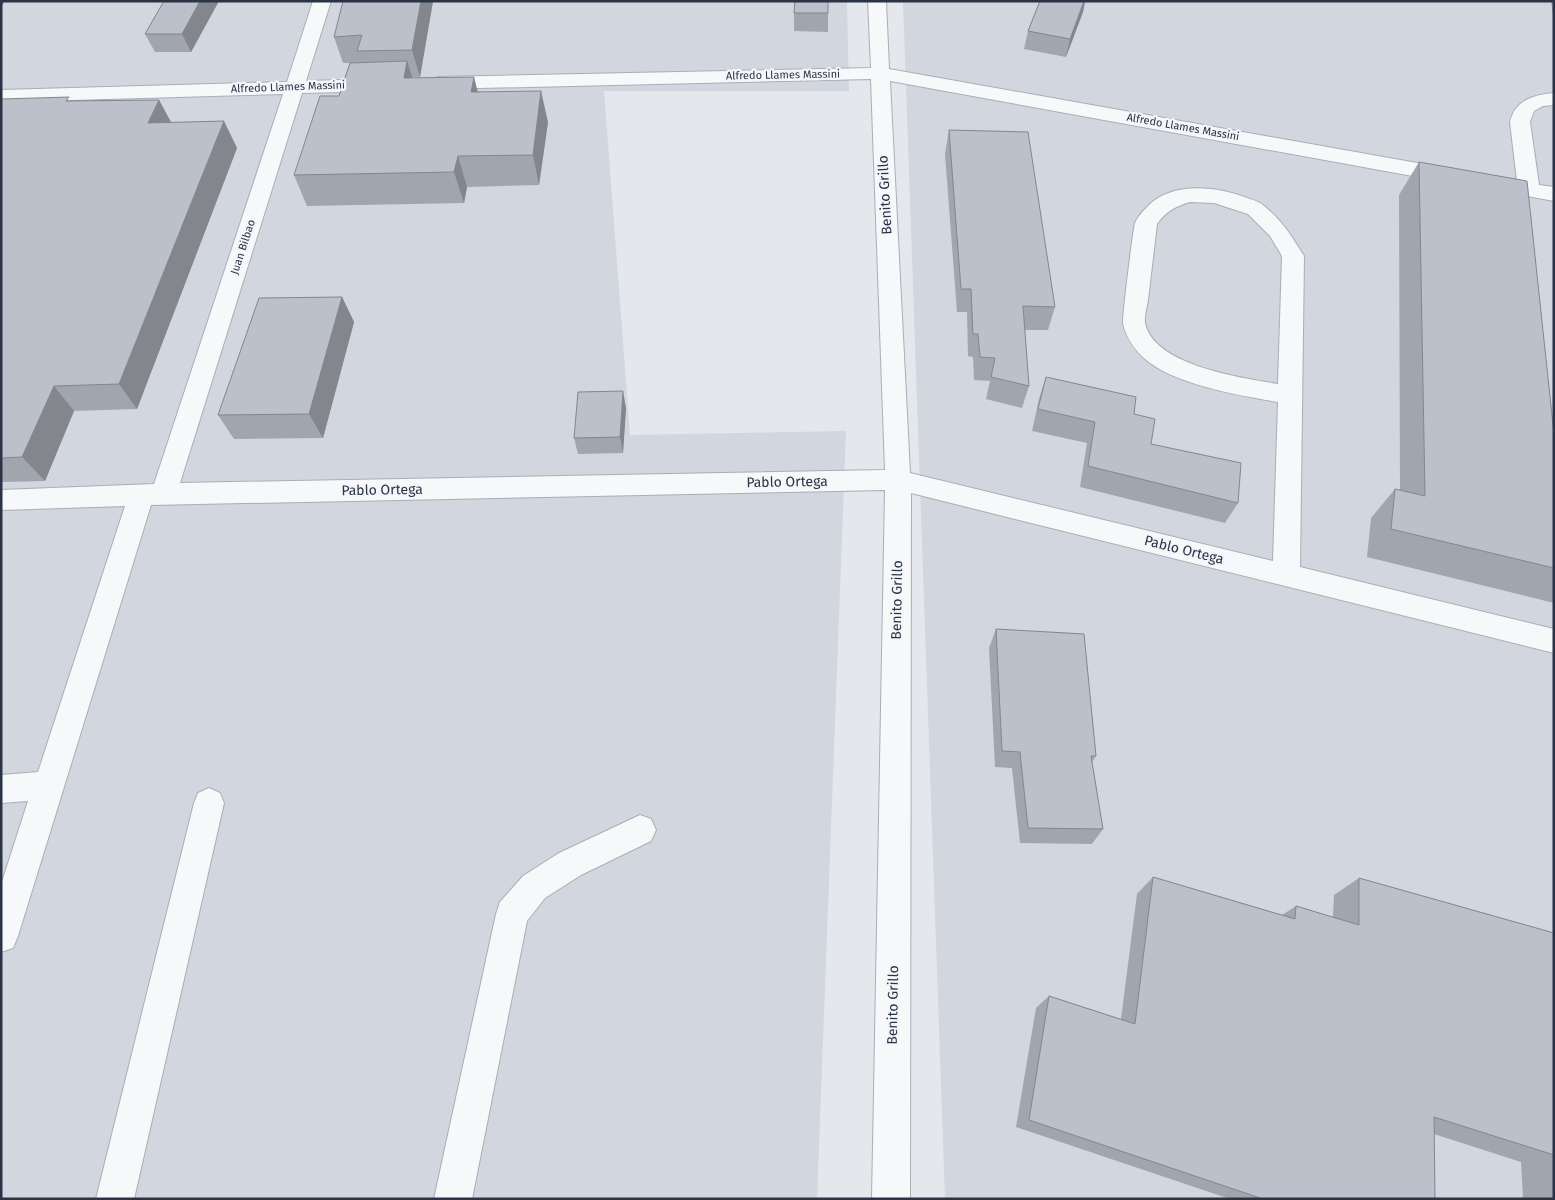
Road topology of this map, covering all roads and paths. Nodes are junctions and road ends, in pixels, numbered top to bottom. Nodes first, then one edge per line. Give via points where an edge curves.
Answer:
1 (322, 1) edge
2 (877, 1) edge
3 (879, 73) junction
4 (402, 84) edge
5 (421, 84) edge
6 (294, 87) junction
7 (1, 96) edge
8 (1554, 99) edge
9 (1529, 190) junction
10 (1554, 194) edge
11 (1290, 395) junction
12 (898, 480) junction
13 (152, 494) junction
14 (1, 500) edge
15 (1286, 575) junction
16 (1554, 641) edge
17 (49, 785) junction
18 (1, 790) edge
19 (209, 803) dead end
20 (640, 830) dead end
21 (1, 936) edge
22 (115, 1199) edge
23 (452, 1199) edge
24 (891, 1199) edge

1 - 6 street, Juan Bilbao
2 - 3 street, Benito Grillo
3 - 5 street, Alfredo Llames Massini
3 - 9 street, Alfredo Llames Massini
3 - 12 street, Benito Grillo
4 - 6 street, Alfredo Llames Massini
6 - 7 street, Alfredo Llames Massini
6 - 13 street, Juan Bilbao
8 - 9 street via 1528,104 1521,113
9 - 10 street, Alfredo Llames Massini
11 - 11 street via 1293,256 1278,231 1255,209 1214,196 1189,195 1170,201 1155,211 1146,223 1134,323 1141,341 1160,357 1187,372 1214,381
11 - 15 street
12 - 13 street, Pablo Ortega
12 - 15 street, Pablo Ortega
12 - 24 street, Benito Grillo
13 - 14 street, Pablo Ortega
13 - 17 street, Juan Bilbao
15 - 16 street, Pablo Ortega
17 - 18 street
17 - 21 street, Juan Bilbao
19 - 22 street
20 - 23 street via 570,864 534,887 512,914

